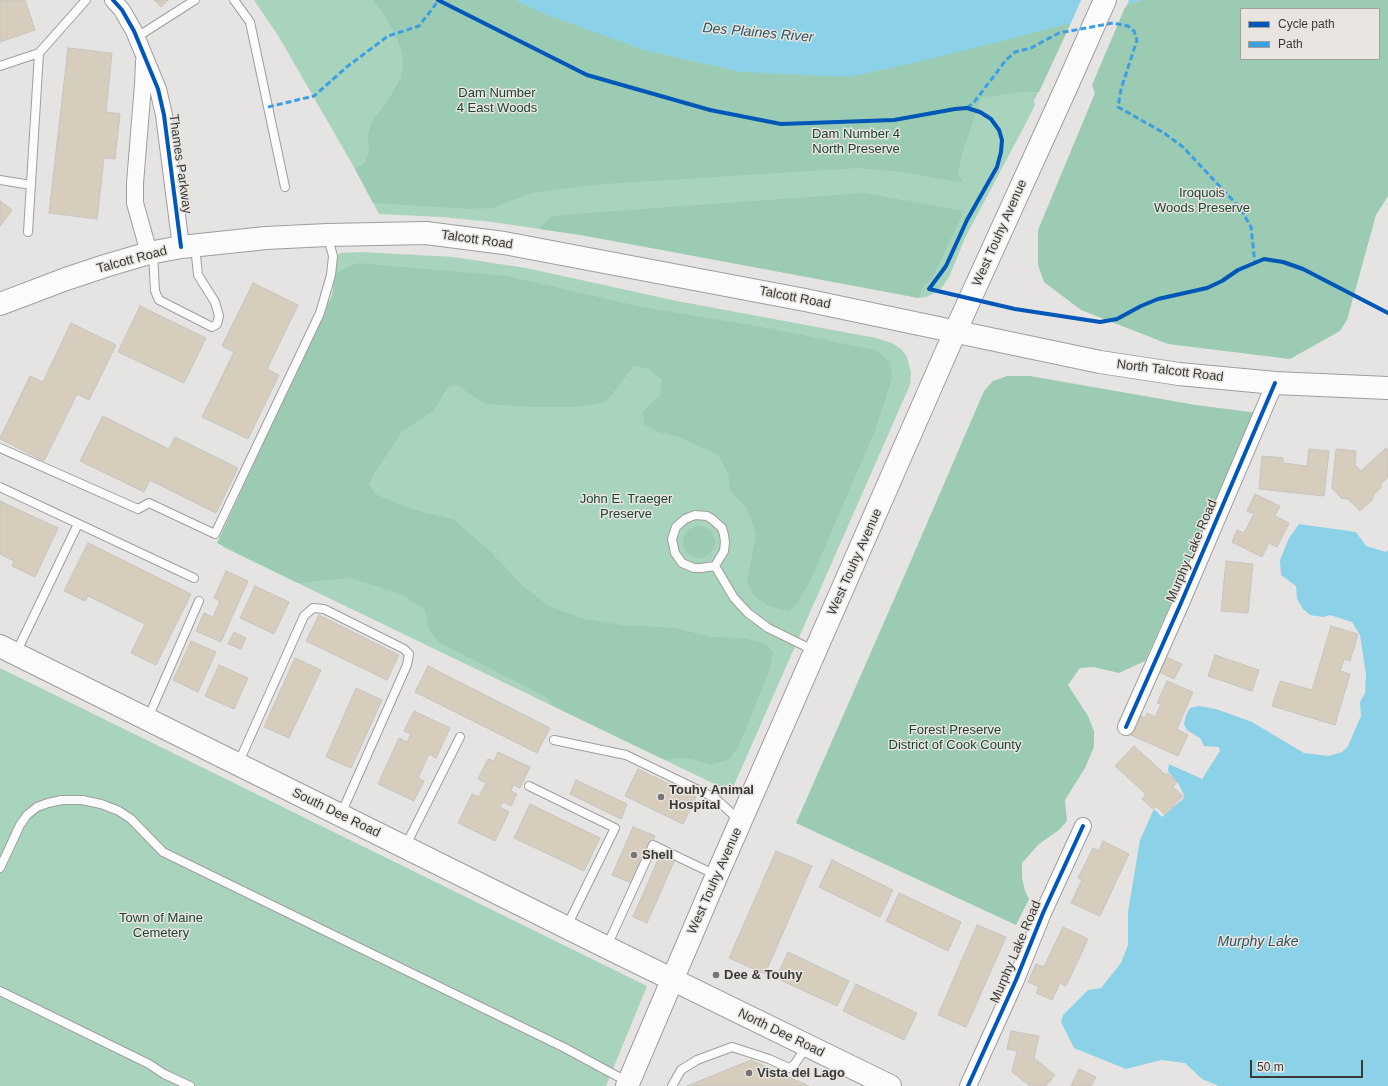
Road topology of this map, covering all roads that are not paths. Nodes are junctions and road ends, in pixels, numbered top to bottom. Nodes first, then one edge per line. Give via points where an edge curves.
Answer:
1 (86, 0) edge
2 (113, 0) edge
3 (195, 0) edge
4 (234, 0) edge
5 (1105, 0) edge
6 (137, 37) junction
7 (39, 53) junction
8 (144, 56) junction
9 (0, 66) edge
10 (0, 180) edge
11 (31, 185) junction
12 (285, 187) dead end
13 (28, 232) dead end
14 (327, 235) junction
15 (188, 246) junction
16 (151, 253) junction
17 (0, 304) edge
18 (955, 332) junction
19 (1276, 383) junction
20 (1388, 388) edge
21 (0, 448) edge
22 (0, 487) edge
23 (78, 524) junction
24 (715, 566) junction
25 (194, 578) dead end
26 (199, 601) dead end
27 (8, 650) edge
28 (816, 652) junction
29 (147, 719) junction
30 (1126, 727) dead end
31 (460, 737) dead end
32 (554, 740) dead end
33 (238, 764) junction
34 (530, 786) dead end
35 (340, 814) junction
36 (741, 822) junction
37 (1083, 826) dead end
38 (405, 847) junction
39 (0, 868) edge
40 (717, 875) junction
41 (567, 927) junction
42 (606, 947) junction
43 (673, 980) junction
44 (0, 991) edge
45 (807, 1045) junction
46 (628, 1084) edge
47 (190, 1086) edge
48 (672, 1086) edge
49 (890, 1086) edge
50 (968, 1086) edge

1 - 7 lane
2 - 6 street, Thames Parkway via 122,10
3 - 6 lane
4 - 12 lane via 250,22
5 - 18 main road, West Touhy Avenue
6 - 8 street, Thames Parkway
7 - 9 lane
7 - 11 lane
8 - 15 street, Thames Parkway via 158,89
8 - 16 street, Thames Parkway via 135,203
10 - 11 lane
11 - 13 lane
14 - 15 main road, Talcott Road
14 - 18 main road, Talcott Road via 426,233 504,243 805,300
14 - 21 lane via 332,256 331,275 320,313 215,534 149,503 138,509
15 - 16 main road, Talcott Road
15 - 16 lane via 198,275 215,302 219,316 217,324 212,327 159,300 155,291
16 - 17 main road, Talcott Road via 66,279
18 - 19 main road, North Talcott Road via 1100,362 1179,374
18 - 28 main road, West Touhy Avenue
19 - 20 main road, North Talcott Road
19 - 30 street, Murphy Lake Road
22 - 23 lane
23 - 25 lane
23 - 27 lane
24 - 24 lane via 724,551 722,528 706,516 695,515 685,519 674,532 672,540 675,553 682,563 694,568
24 - 28 lane via 734,598 748,613 768,628
26 - 29 lane
27 - 29 main road, South Dee Road
28 - 36 main road, West Touhy Avenue
29 - 33 main road, South Dee Road
31 - 38 lane
32 - 36 lane via 626,755 715,798
33 - 35 main road, South Dee Road
33 - 35 lane via 304,616 313,608 331,612 404,648 409,654 407,665
34 - 41 lane via 615,828
35 - 38 main road, South Dee Road
36 - 40 main road, West Touhy Avenue
37 - 50 street, Murphy Lake Road
38 - 41 main road, South Dee Road
39 - 46 lane via 20,825 37,807 62,800 102,804 131,819 163,852 558,1045
40 - 42 lane via 653,846
40 - 43 main road, West Touhy Avenue
41 - 42 main road, South Dee Road
42 - 43 main road, South Dee Road
43 - 45 main road, North Dee Road
43 - 46 main road, West Touhy Avenue
44 - 47 lane
45 - 48 lane via 794,1065 789,1068 732,1047 697,1060 681,1070
45 - 49 main road, North Dee Road

